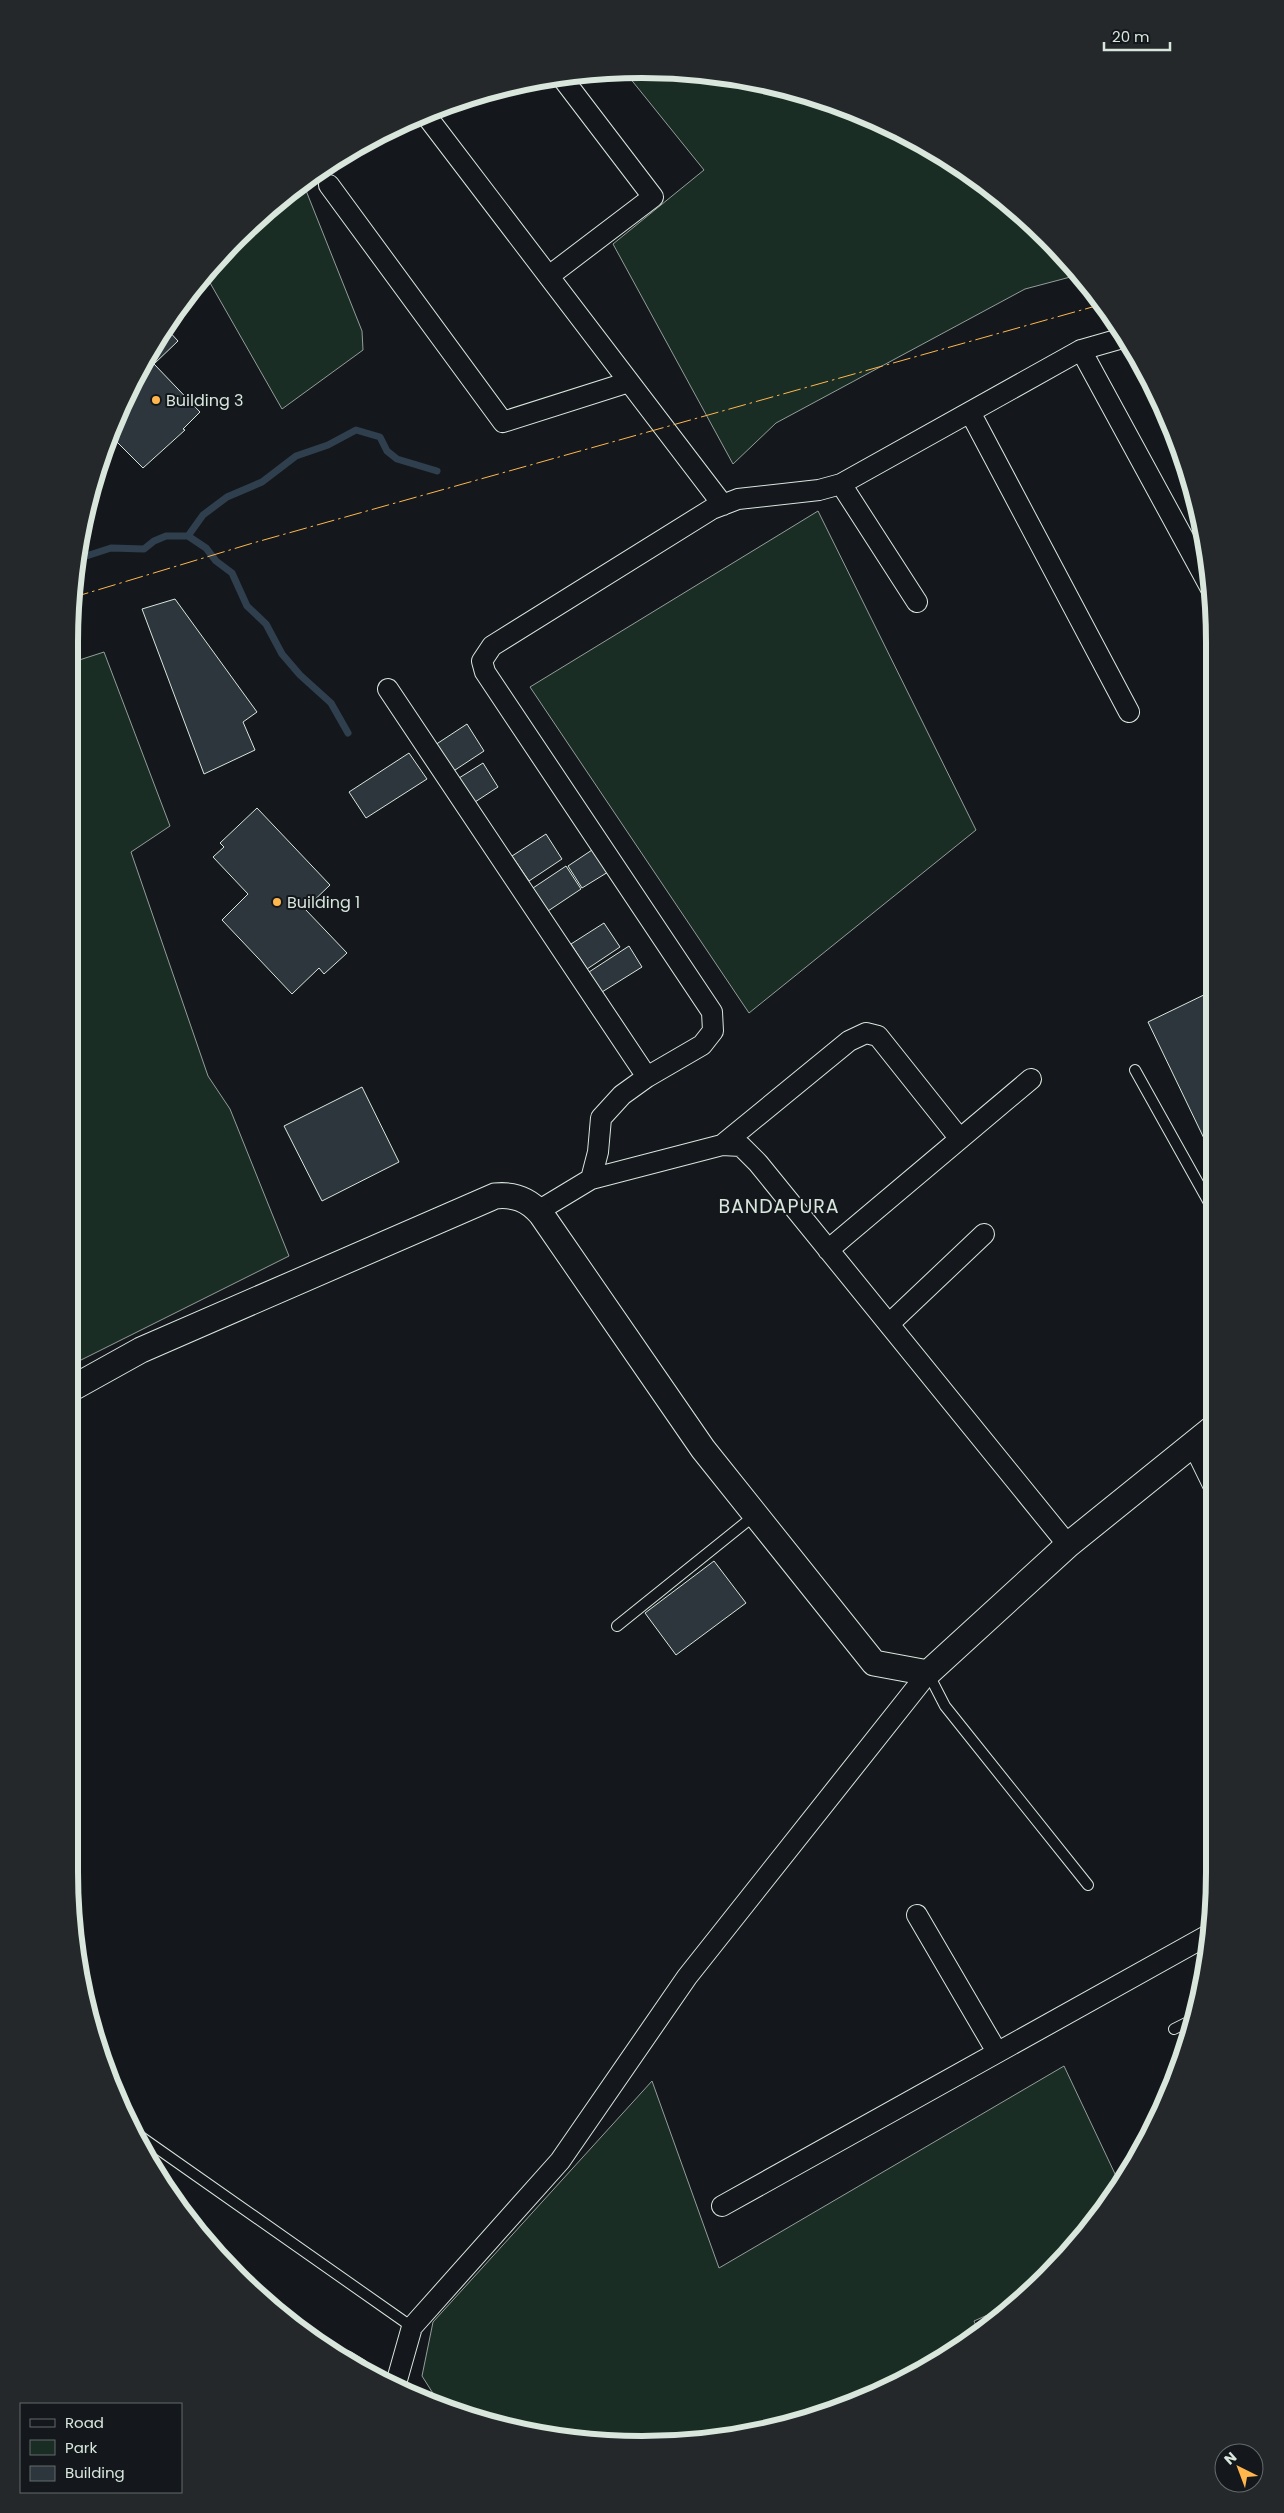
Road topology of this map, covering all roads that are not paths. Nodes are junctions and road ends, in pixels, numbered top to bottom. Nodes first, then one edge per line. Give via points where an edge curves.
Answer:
1 (566, 82) edge
2 (429, 119) edge
3 (329, 185) dead end
4 (549, 276) junction
5 (1118, 339) edge
6 (1082, 350) junction
7 (629, 382) junction
8 (970, 412) junction
9 (841, 484) junction
10 (723, 505) junction
11 (1202, 573) edge
12 (917, 602) dead end
13 (388, 689) dead end
14 (1129, 712) dead end
15 (1135, 1070) dead end
16 (647, 1077) junction
17 (1031, 1079) dead end
18 (960, 1138) junction
19 (722, 1145) junction
20 (591, 1179) junction
21 (1206, 1197) edge
22 (538, 1211) junction
23 (984, 1234) dead end
24 (828, 1250) junction
25 (889, 1324) junction
26 (78, 1385) edge
27 (1206, 1434) edge
28 (1193, 1444) junction
29 (1206, 1471) edge
30 (756, 1515) junction
31 (1068, 1545) junction
32 (618, 1626) dead end
33 (928, 1673) junction
34 (1088, 1885) dead end
35 (918, 1915) dead end
36 (1203, 1938) edge
37 (1185, 2023) edge
38 (1174, 2029) dead end
39 (997, 2052) junction
40 (147, 2141) edge
41 (722, 2206) dead end
42 (412, 2327) junction
43 (396, 2379) edge

1 - 4 street via 652,197
2 - 4 street
3 - 7 street via 503,422
4 - 7 street
5 - 6 street
6 - 8 street
6 - 11 street
7 - 10 street
8 - 9 street
8 - 14 street
9 - 10 street via 818,490 738,499
9 - 12 street
10 - 16 street via 492,646 482,661 485,672 712,1012 713,1031 702,1045
13 - 16 street
15 - 21 lane
16 - 20 street via 622,1095 601,1118 598,1152
17 - 18 street
18 - 19 street via 878,1036 866,1033 849,1041
18 - 24 street
19 - 20 street
19 - 24 street via 741,1146
20 - 22 street
22 - 26 street via 516,1197 494,1196 141,1350
22 - 30 street via 704,1449
23 - 25 street
24 - 25 street
25 - 31 street
27 - 28 street
28 - 29 street
28 - 31 street
30 - 32 lane
30 - 33 street via 874,1663
31 - 33 street
33 - 34 lane via 945,1706
33 - 42 street via 687,1977 560,2161
35 - 39 street
36 - 39 street
37 - 38 lane
39 - 41 street
40 - 42 lane
42 - 43 street

